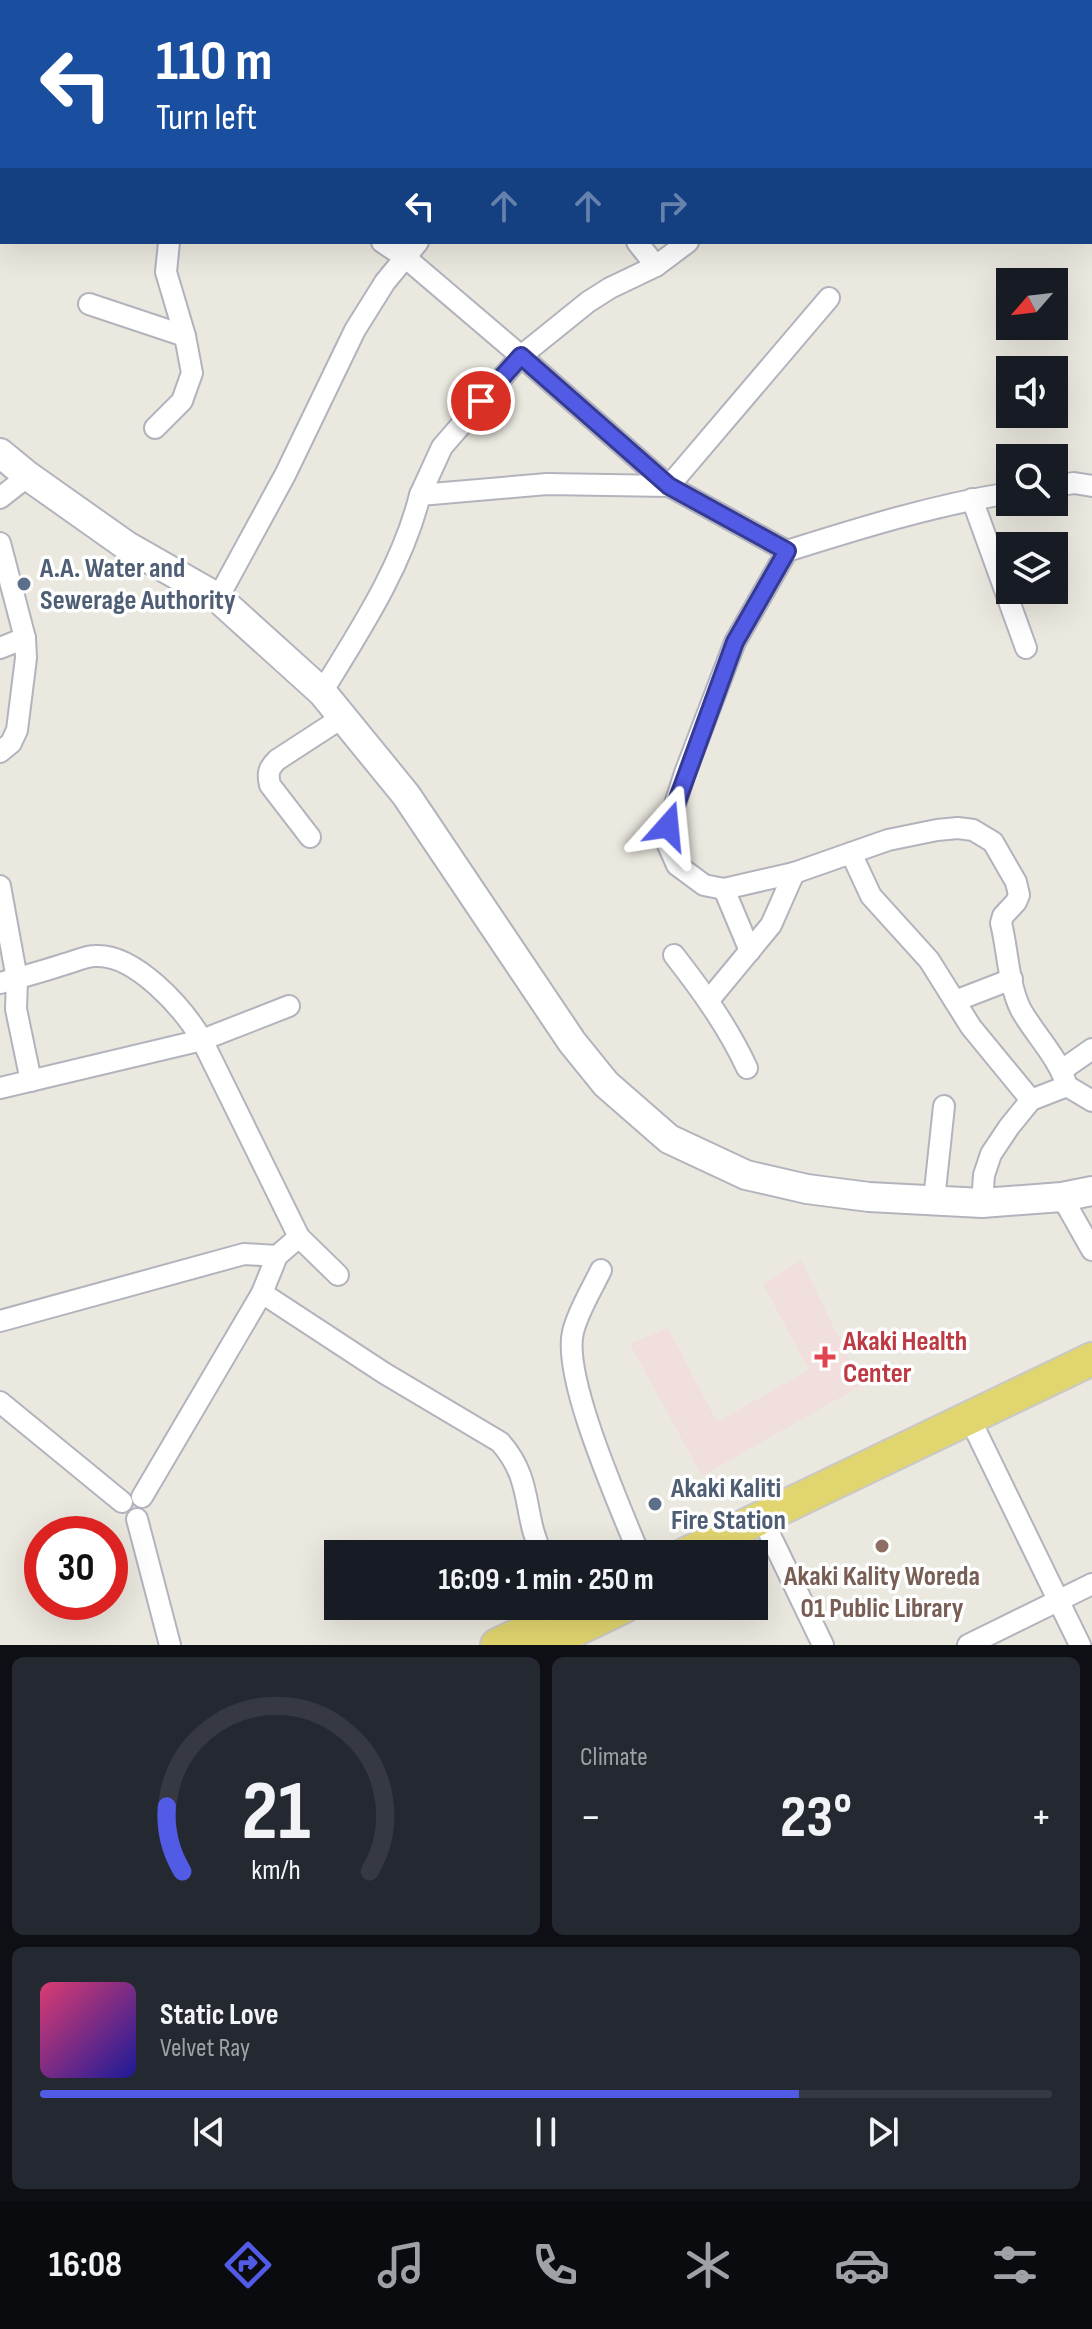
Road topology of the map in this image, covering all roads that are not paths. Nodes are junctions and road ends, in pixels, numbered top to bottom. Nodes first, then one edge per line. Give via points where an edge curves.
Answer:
1 (169, 244) edge
2 (390, 244) edge
3 (639, 244) edge
4 (685, 244) edge
5 (412, 250) edge
6 (656, 266) junction
7 (829, 298) dead end
8 (89, 304) dead end
9 (185, 336) junction
10 (521, 356) junction
11 (155, 428) dead end
12 (0, 453) edge
13 (28, 476) junction
14 (1068, 484) edge
15 (669, 486) junction
16 (1092, 486) edge
17 (420, 495) junction
18 (996, 495) edge
19 (0, 498) edge
20 (972, 499) junction
21 (0, 543) edge
22 (787, 551) junction
23 (218, 598) junction
24 (25, 638) junction
25 (0, 648) edge
26 (1026, 648) dead end
27 (322, 692) junction
28 (343, 717) junction
29 (0, 752) edge
30 (310, 837) dead end
31 (851, 853) junction
32 (794, 873) junction
33 (0, 886) edge
34 (724, 889) junction
35 (750, 951) junction
36 (674, 955) dead end
37 (1012, 979) junction
38 (9, 981) edge
39 (709, 1000) junction
40 (955, 1001) junction
41 (289, 1006) dead end
42 (202, 1040) junction
43 (1092, 1049) edge
44 (747, 1068) dead end
45 (1065, 1078) junction
46 (31, 1081) junction
47 (0, 1088) edge
48 (1031, 1100) junction
49 (1092, 1101) edge
50 (944, 1106) dead end
51 (1092, 1191) edge
52 (1062, 1197) junction
53 (934, 1200) junction
54 (982, 1203) junction
55 (299, 1237) junction
56 (1092, 1250) edge
57 (277, 1256) junction
58 (601, 1270) dead end
59 (338, 1275) dead end
60 (262, 1293) junction
61 (0, 1321) edge
62 (1092, 1359) edge
63 (1092, 1382) edge
64 (0, 1402) edge
65 (974, 1428) junction
66 (132, 1500) junction
67 (770, 1535) junction
68 (536, 1540) edge
69 (633, 1540) edge
70 (718, 1540) edge
71 (760, 1540) edge
72 (1092, 1584) edge
73 (1060, 1598) junction
74 (549, 1620) edge
75 (597, 1620) edge
76 (549, 1644) edge
77 (170, 1645) edge
78 (497, 1645) edge
79 (823, 1645) edge
80 (968, 1645) edge
81 (1080, 1645) edge

1 - 9 street via 166,272
2 - 5 street
3 - 6 street
4 - 6 street
5 - 10 street
5 - 23 street via 355,330
6 - 10 street via 588,302
7 - 15 street
8 - 9 street
9 - 11 street via 192,373 188,389
10 - 15 street
10 - 17 street via 442,447
12 - 13 main road
13 - 19 street
13 - 23 main road via 127,546
14 - 16 street
15 - 17 street via 547,484
15 - 22 street
17 - 27 street via 383,589
18 - 20 street
20 - 22 street
20 - 26 street
21 - 24 street
22 - 34 street via 735,642 668,826 668,845 677,865 704,885
23 - 27 main road
24 - 25 street
24 - 29 street via 17,730
27 - 28 main road
28 - 30 street via 277,760 267,775
28 - 53 main road via 406,795 572,1042 606,1084 669,1139 746,1175 807,1189
31 - 32 street
31 - 37 street via 888,840 958,828 993,842 1019,895 1001,923
31 - 40 street via 871,896 929,960
32 - 34 street
32 - 35 street via 771,925
33 - 38 street
34 - 35 street
35 - 39 street
36 - 39 street
37 - 40 street
37 - 45 street via 1020,1008
38 - 42 street via 95,956 113,958 168,993
38 - 46 street
39 - 44 street
40 - 48 street
41 - 42 street
42 - 46 street
42 - 55 street
43 - 45 street
45 - 48 street
45 - 49 street
46 - 47 street
48 - 54 street via 991,1154
50 - 53 street
51 - 52 main road
52 - 54 main road
52 - 56 street
53 - 54 main road
55 - 57 street
55 - 59 street
57 - 60 street
57 - 61 street via 244,1254
58 - 69 street via 573,1332 572,1362
60 - 66 street
60 - 68 street via 500,1442 522,1475
62 - 65 main road
63 - 65 main road
64 - 66 street
65 - 67 main road
65 - 70 main road
65 - 73 street
66 - 77 street via 124,1515 137,1519
67 - 71 main road
67 - 79 street
72 - 73 street
73 - 80 street
73 - 81 street
74 - 78 main road
75 - 76 main road

